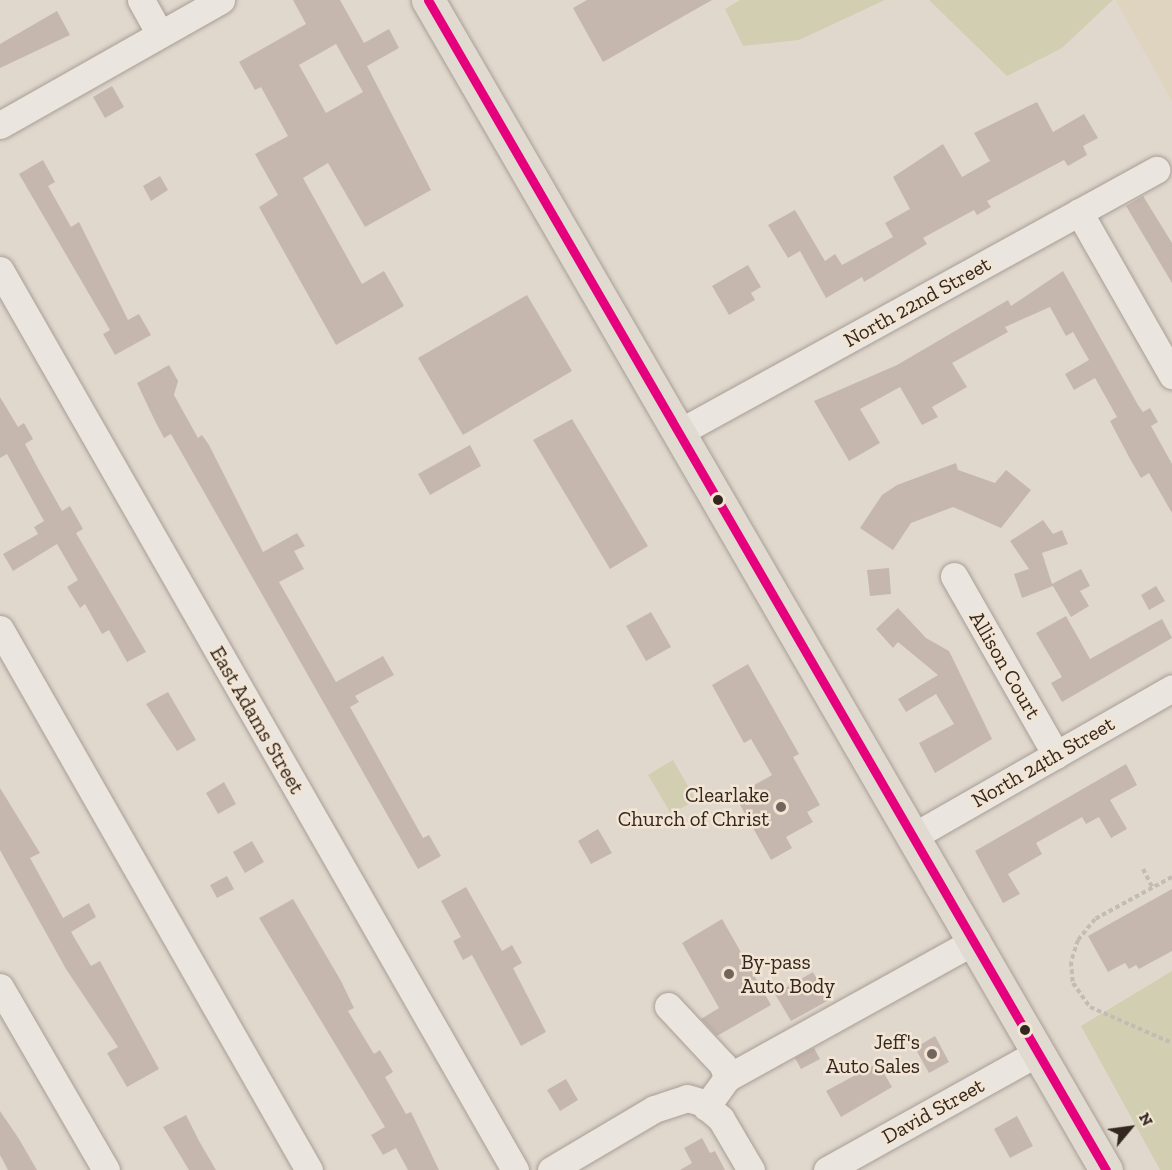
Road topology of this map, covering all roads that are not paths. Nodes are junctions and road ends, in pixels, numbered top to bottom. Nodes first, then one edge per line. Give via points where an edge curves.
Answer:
1 (141, 0) edge
2 (220, 0) edge
3 (428, 0) edge
4 (160, 34) junction
5 (0, 125) edge
6 (1156, 170) dead end
7 (1078, 212) junction
8 (0, 270) edge
9 (1172, 375) edge
10 (678, 433) junction
11 (954, 576) dead end
12 (0, 629) edge
13 (1172, 688) edge
14 (1056, 755) junction
15 (914, 836) junction
16 (976, 940) junction
17 (0, 987) edge
18 (668, 1006) dead end
19 (1039, 1052) junction
20 (727, 1078) junction
21 (697, 1102) junction
22 (1098, 1167) edge
23 (106, 1170) edge
24 (309, 1170) edge
25 (514, 1170) edge
26 (551, 1170) edge
27 (751, 1170) edge
28 (827, 1170) edge

1 - 4 street
2 - 4 street
3 - 10 main road
4 - 5 street
6 - 7 street, North 22nd Street
7 - 9 street
7 - 10 street, North 22nd Street
8 - 25 street, East Adams Street
10 - 15 main road
11 - 14 street, Allison Court
12 - 24 street
13 - 14 street, North 24th Street
14 - 15 street, North 24th Street
15 - 16 main road
16 - 19 main road
16 - 20 street
17 - 23 street
18 - 20 street via 723,1065
19 - 22 main road
19 - 28 street, David Street
20 - 21 street
21 - 26 street via 654,1109
21 - 27 street via 721,1119

